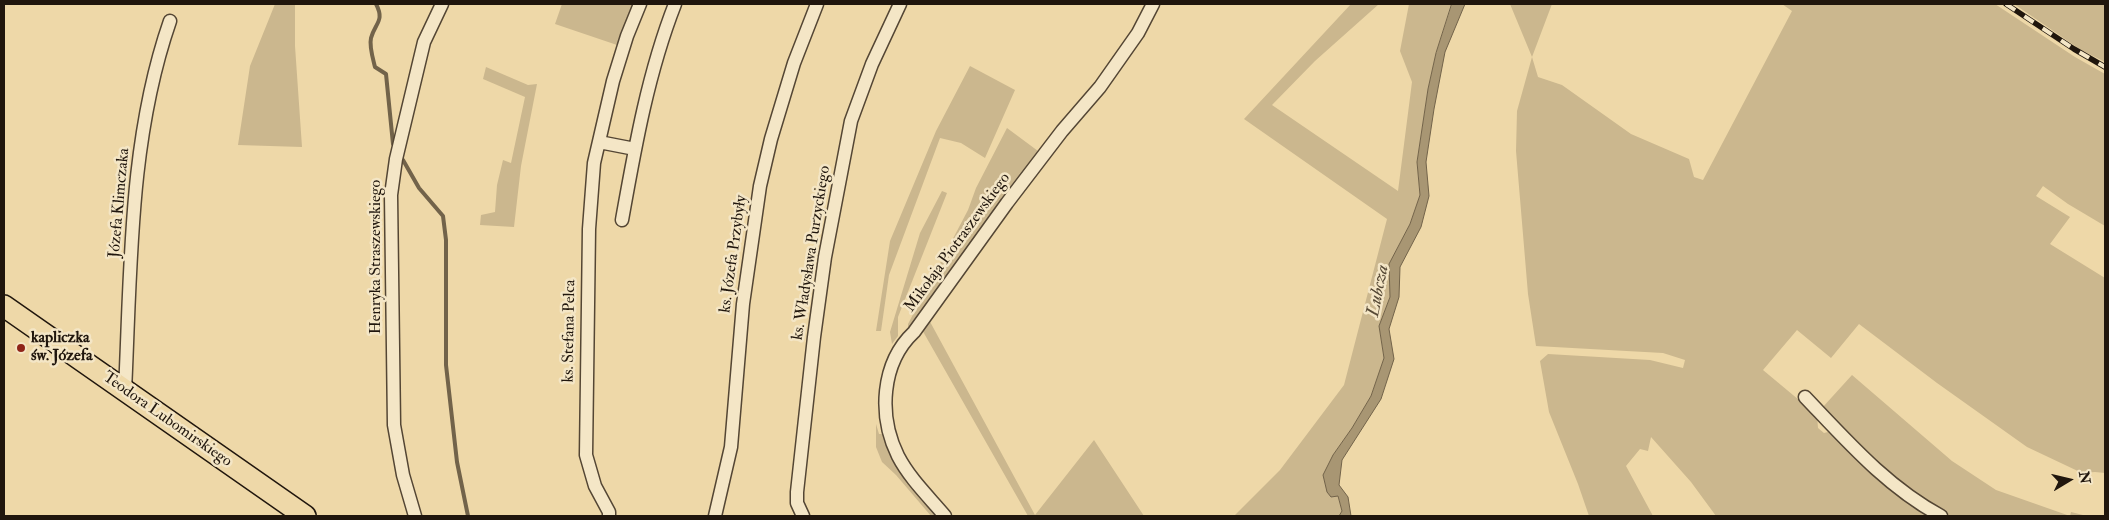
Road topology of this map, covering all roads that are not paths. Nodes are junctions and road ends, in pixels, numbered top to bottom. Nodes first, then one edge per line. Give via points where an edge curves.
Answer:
1 (442, 4) edge
2 (640, 4) edge
3 (675, 4) edge
4 (816, 4) edge
5 (900, 4) edge
6 (1153, 4) edge
7 (170, 20) dead end
8 (599, 142) junction
9 (634, 149) junction
10 (622, 220) dead end
11 (4, 306) edge
12 (126, 391) junction
13 (1805, 397) dead end
14 (305, 516) edge
15 (415, 516) edge
16 (609, 516) edge
17 (715, 516) edge
18 (803, 516) edge
19 (946, 516) edge
20 (1941, 516) edge

1 - 15 street, Henryka Straszewskiego via 424,42 396,159 391,195 394,425 399,460
2 - 8 street, ks. Stefana Pelca via 613,81
3 - 9 street via 650,81
4 - 17 street, ks. Józefa Przybyły via 770,139 760,186 743,304 731,447
5 - 18 street, ks. Władysława Purzyckiego via 851,121 826,248 797,492 797,504
6 - 19 street, Mikołaja Piotraszewskiego via 1138,33 1100,87 1007,203 914,332 903,342 892,362 886,390 890,435 898,456 918,486
7 - 12 street, Józefa Klimczaka via 150,88 136,183
8 - 9 street
8 - 16 street, ks. Stefana Pelca via 594,163 589,229 585,438 589,469
9 - 10 street
11 - 12 highway, Teodora Lubomirskiego
12 - 14 highway, Teodora Lubomirskiego
13 - 20 street via 1869,464 1916,503

